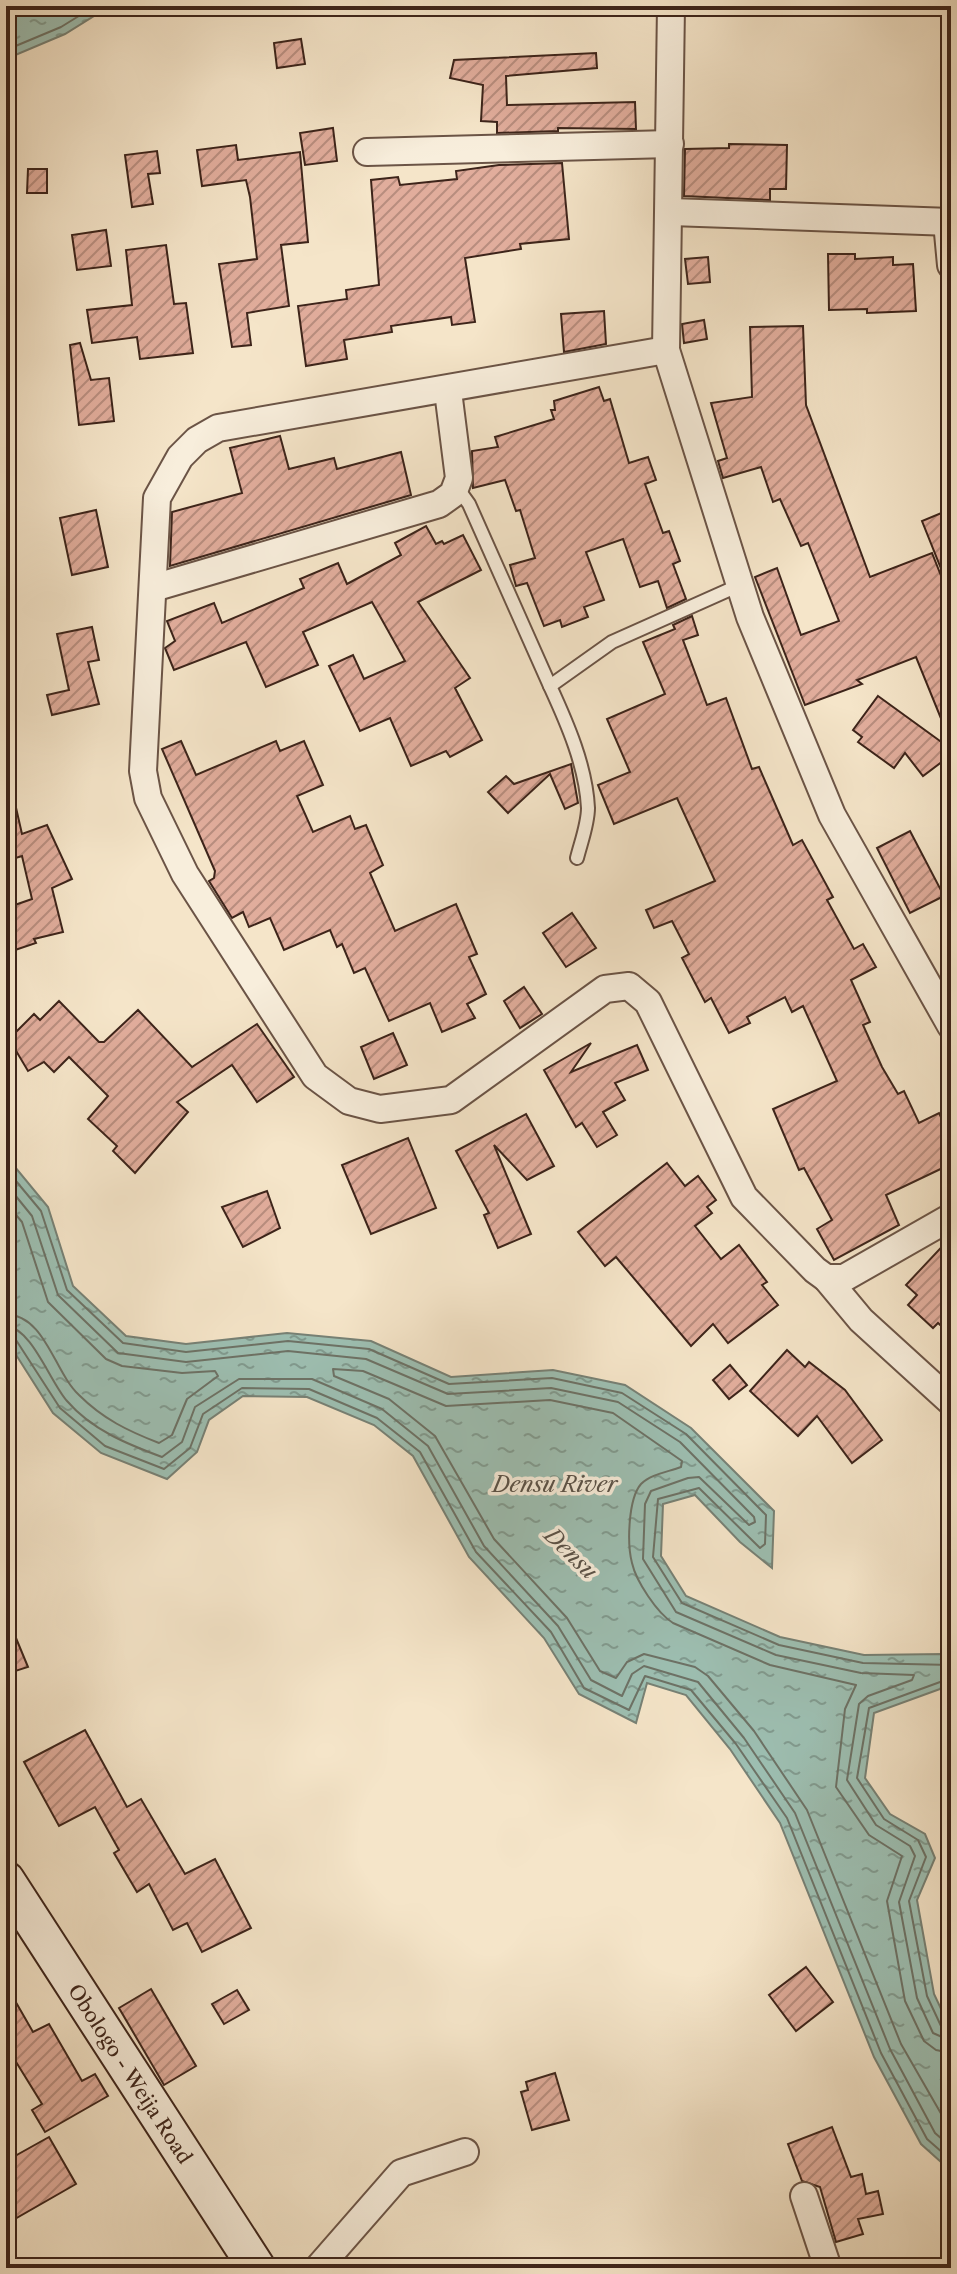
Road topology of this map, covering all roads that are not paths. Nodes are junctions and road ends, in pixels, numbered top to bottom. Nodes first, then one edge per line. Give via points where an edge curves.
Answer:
1 (671, 6) edge
2 (670, 144) junction
3 (367, 152) dead end
4 (671, 212) junction
5 (949, 222) edge
6 (951, 265) edge
7 (666, 350) junction
8 (448, 391) junction
9 (456, 486) junction
10 (742, 584) junction
11 (153, 588) junction
12 (550, 686) junction
13 (577, 858) dead end
14 (951, 1026) edge
15 (951, 1217) edge
16 (826, 1278) junction
17 (951, 1402) edge
18 (8, 1889) edge
19 (465, 2152) dead end
20 (804, 2196) dead end
21 (257, 2268) edge
22 (318, 2268) edge
23 (828, 2268) edge

1 - 2 street
2 - 3 street
2 - 4 street
4 - 5 street
4 - 7 street
5 - 6 street
7 - 8 street
7 - 10 street
8 - 9 street
8 - 11 street via 218,428 197,440 180,457 157,498
9 - 11 street via 439,504
9 - 12 lane via 469,504
10 - 12 lane via 612,642
10 - 14 street via 750,617 832,815
11 - 16 street via 143,771 148,798 185,874 315,1076 349,1101 380,1109 451,1100 605,989 629,986 648,1002 744,1197
12 - 13 lane via 569,727 586,792 588,810
15 - 16 street via 844,1278
16 - 17 street via 861,1320
18 - 21 street, Obologo - Weija Road
19 - 22 street via 401,2173
20 - 23 street

